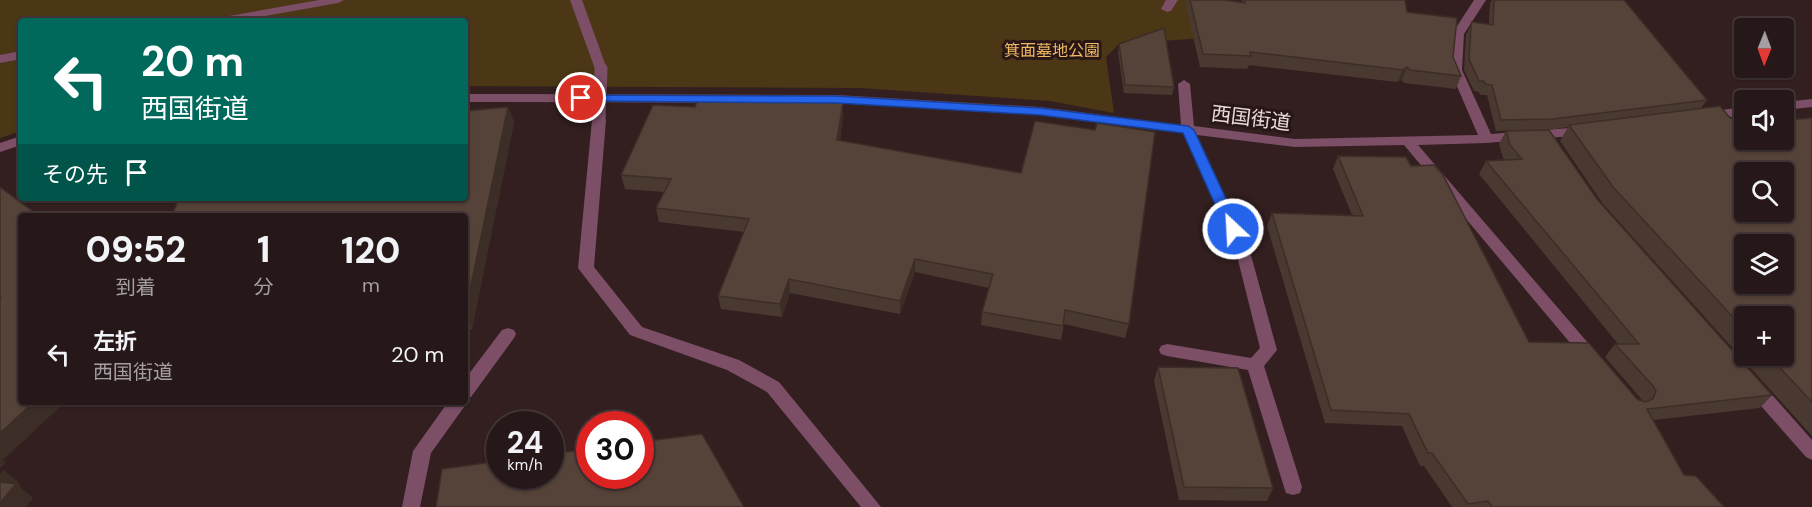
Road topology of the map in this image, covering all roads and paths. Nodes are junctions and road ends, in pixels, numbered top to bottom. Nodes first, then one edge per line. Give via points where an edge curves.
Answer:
1 (338, 0) edge
2 (576, 0) edge
3 (1480, 0) edge
4 (235, 18) edge
5 (18, 56) edge
6 (0, 59) edge
7 (1184, 84) dead end
8 (468, 98) edge
9 (1734, 112) edge
10 (1698, 117) edge
11 (1188, 130) junction
12 (1594, 130) edge
13 (1486, 139) junction
14 (18, 141) edge
15 (1408, 141) junction
16 (0, 148) edge
17 (508, 334) dead end
18 (1167, 350) dead end
19 (1255, 365) junction
20 (1603, 369) edge
21 (1743, 374) edge
22 (468, 388) edge
23 (456, 405) edge
24 (1812, 452) edge
25 (1293, 487) dead end
26 (411, 507) edge
27 (872, 507) edge

1 - 4 street
2 - 27 street, bridge via 601,69 586,268 636,331 734,365 773,387
3 - 13 street via 1458,34 1456,70
5 - 6 street
7 - 11 street
8 - 11 street, 西国街道 via 837,99 1040,111
9 - 10 street
11 - 15 street, 西国街道 via 1295,143
11 - 19 street via 1242,248 1269,350
12 - 13 street, 西国街道 via 1550,140
13 - 15 street, 西国街道
14 - 16 street
15 - 20 street
17 - 22 street
18 - 19 street
19 - 25 street
21 - 24 street
23 - 26 street via 422,451

